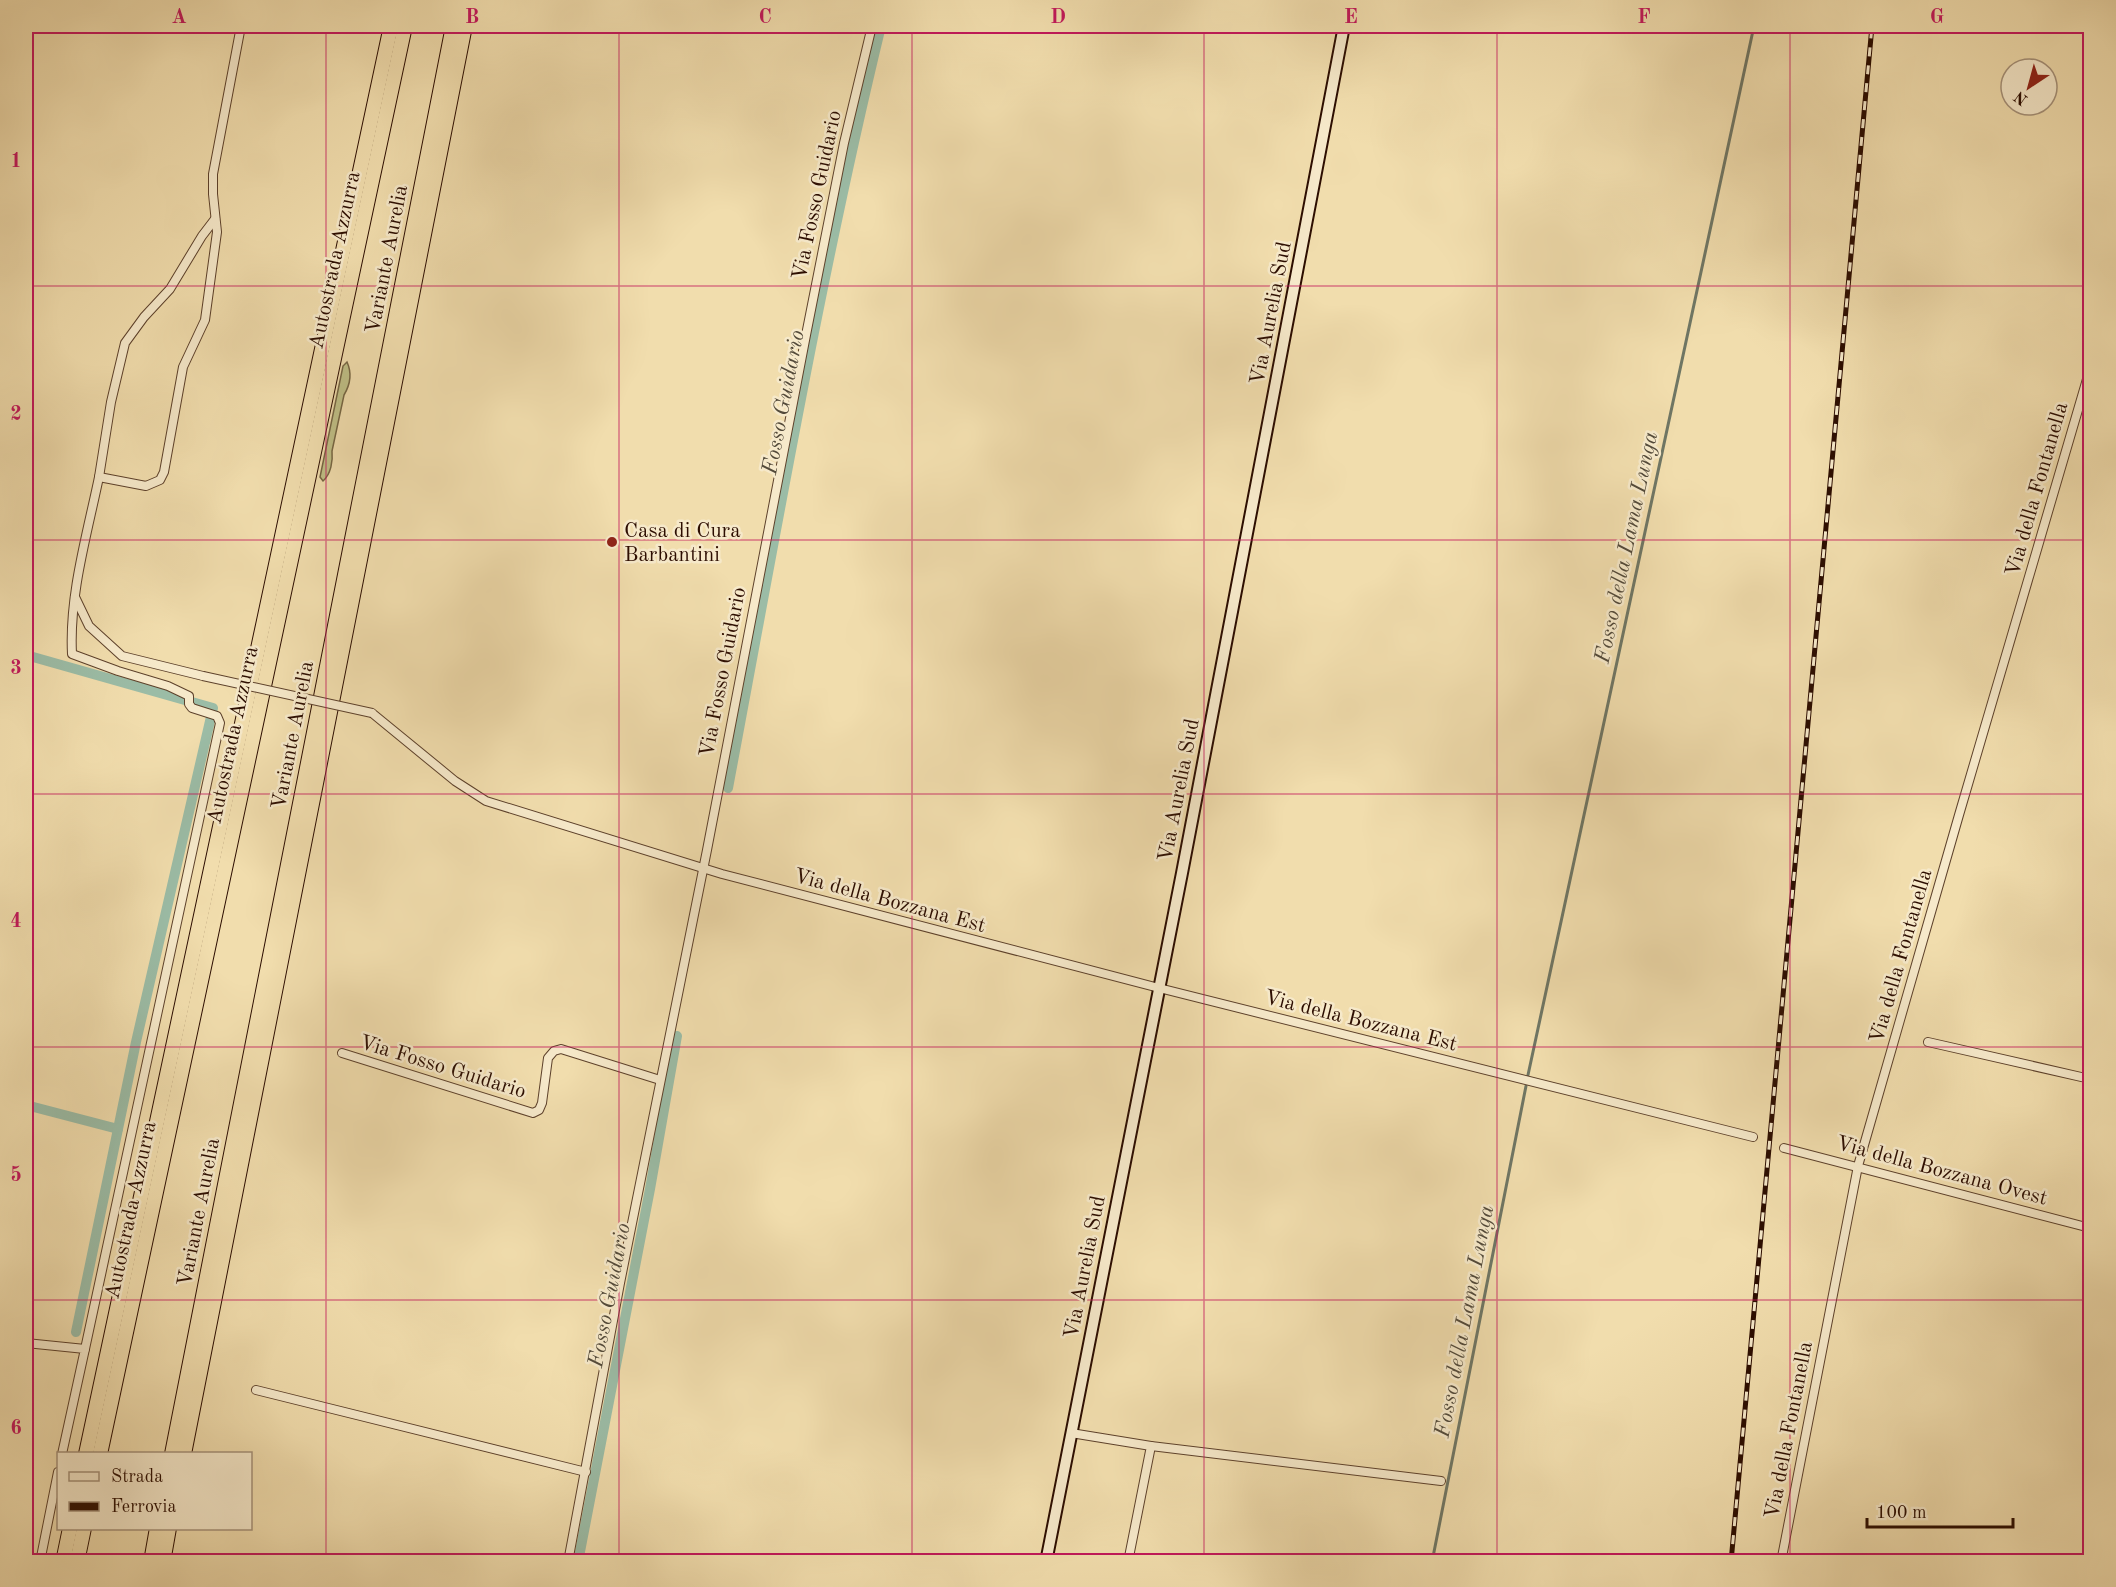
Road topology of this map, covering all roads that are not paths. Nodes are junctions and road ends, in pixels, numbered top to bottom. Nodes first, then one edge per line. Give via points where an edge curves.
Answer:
1 (241, 26) edge
2 (391, 26) edge
3 (405, 26) edge
4 (453, 26) edge
5 (465, 26) edge
6 (872, 26) edge
7 (1344, 26) edge
8 (215, 219) junction
9 (2091, 369) edge
10 (99, 477) junction
11 (75, 597) junction
12 (702, 869) junction
13 (1159, 988) junction
14 (1928, 1042) dead end
15 (342, 1053) dead end
16 (2091, 1079) edge
17 (660, 1080) junction
18 (1753, 1137) dead end
19 (1784, 1148) dead end
20 (1858, 1167) junction
21 (2091, 1228) edge
22 (26, 1342) edge
23 (85, 1349) junction
24 (256, 1390) dead end
25 (1071, 1433) junction
26 (1151, 1446) junction
27 (63, 1452) edge
28 (86, 1452) edge
29 (100, 1452) edge
30 (172, 1452) edge
31 (184, 1452) edge
32 (586, 1472) junction
33 (57, 1477) edge
34 (1442, 1481) dead end
35 (70, 1530) edge
36 (84, 1530) edge
37 (157, 1530) edge
38 (170, 1530) edge
39 (40, 1562) edge
40 (63, 1562) edge
41 (77, 1562) edge
42 (151, 1562) edge
43 (163, 1562) edge
44 (568, 1562) edge
45 (1046, 1562) edge
46 (1128, 1562) edge
47 (1781, 1562) edge

1 - 8 street via 213,174
2 - 28 highway, Autostrada Azzurra
3 - 29 highway, Autostrada Azzurra
4 - 30 highway, Variante Aurelia
5 - 31 highway, Variante Aurelia
6 - 12 street, Via Fosso Guidario via 831,211
7 - 13 main road, Via Aurelia Sud
8 - 10 street via 170,289 125,343
8 - 10 street via 217,232 205,320 183,367 164,472 155,484 146,486
9 - 20 street, Via della Fontanella
10 - 11 street
11 - 12 street, Via della Bozzana Est, bridge via 89,626 122,656 372,713 455,781 486,801
11 - 23 street via 72,654 168,686 189,700 192,708 217,716 220,723
12 - 13 street, Via della Bozzana Est
12 - 17 street, Via Fosso Guidario
13 - 18 street, Via della Bozzana Est
13 - 25 main road, Via Aurelia Sud
14 - 16 street
15 - 17 street, Via Fosso Guidario via 533,1113 542,1103 548,1058 561,1049
17 - 32 street, Via Fosso Guidario
19 - 20 street, Via della Bozzana Ovest
20 - 21 street, Via della Bozzana Ovest
20 - 47 street, Via della Fontanella
22 - 23 street
23 - 27 street
24 - 32 street
25 - 26 street
25 - 45 main road, Via Aurelia Sud
26 - 34 street
26 - 46 street
32 - 44 street, Via Fosso Guidario
33 - 39 street
35 - 40 highway
36 - 41 highway
37 - 42 highway
38 - 43 highway

